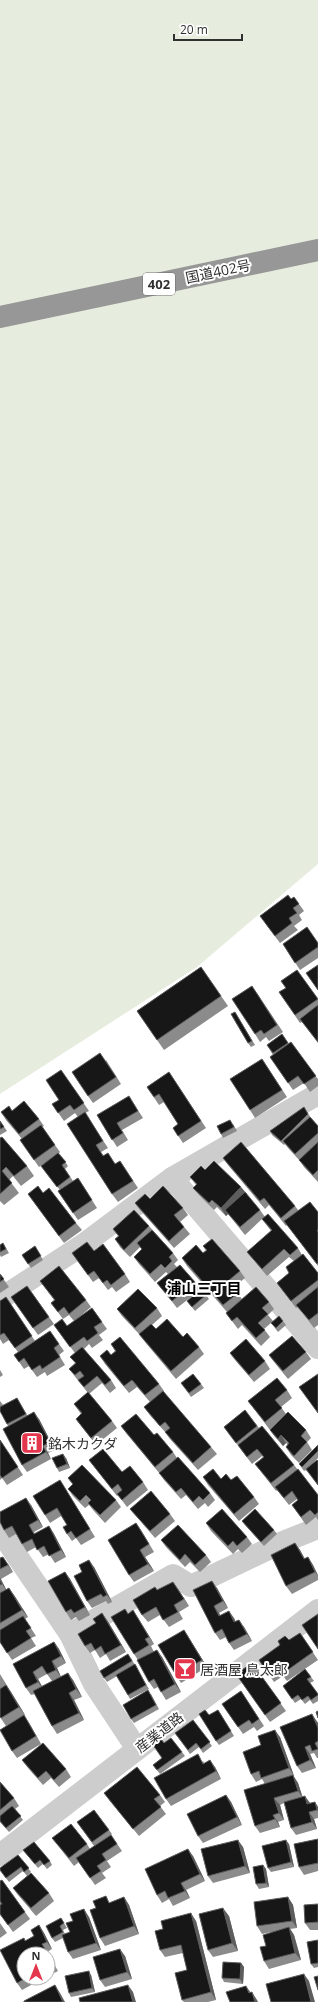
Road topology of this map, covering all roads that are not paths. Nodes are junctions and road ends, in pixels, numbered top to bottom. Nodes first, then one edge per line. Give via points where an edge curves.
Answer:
1 (318, 250) edge
2 (0, 317) edge
3 (318, 1094) edge
4 (172, 1178) junction
5 (0, 1299) edge
6 (318, 1348) edge
7 (318, 1528) edge
8 (0, 1531) edge
9 (318, 1610) edge
10 (70, 1634) junction
11 (137, 1749) junction
12 (0, 1856) edge

1 - 2 highway, 国道402号 / 402
3 - 4 street
4 - 5 street via 84,1244
4 - 6 street
7 - 10 street via 191,1586 173,1575
8 - 10 street
9 - 11 street, 産業道路
10 - 11 street via 94,1684
11 - 12 street, 産業道路

